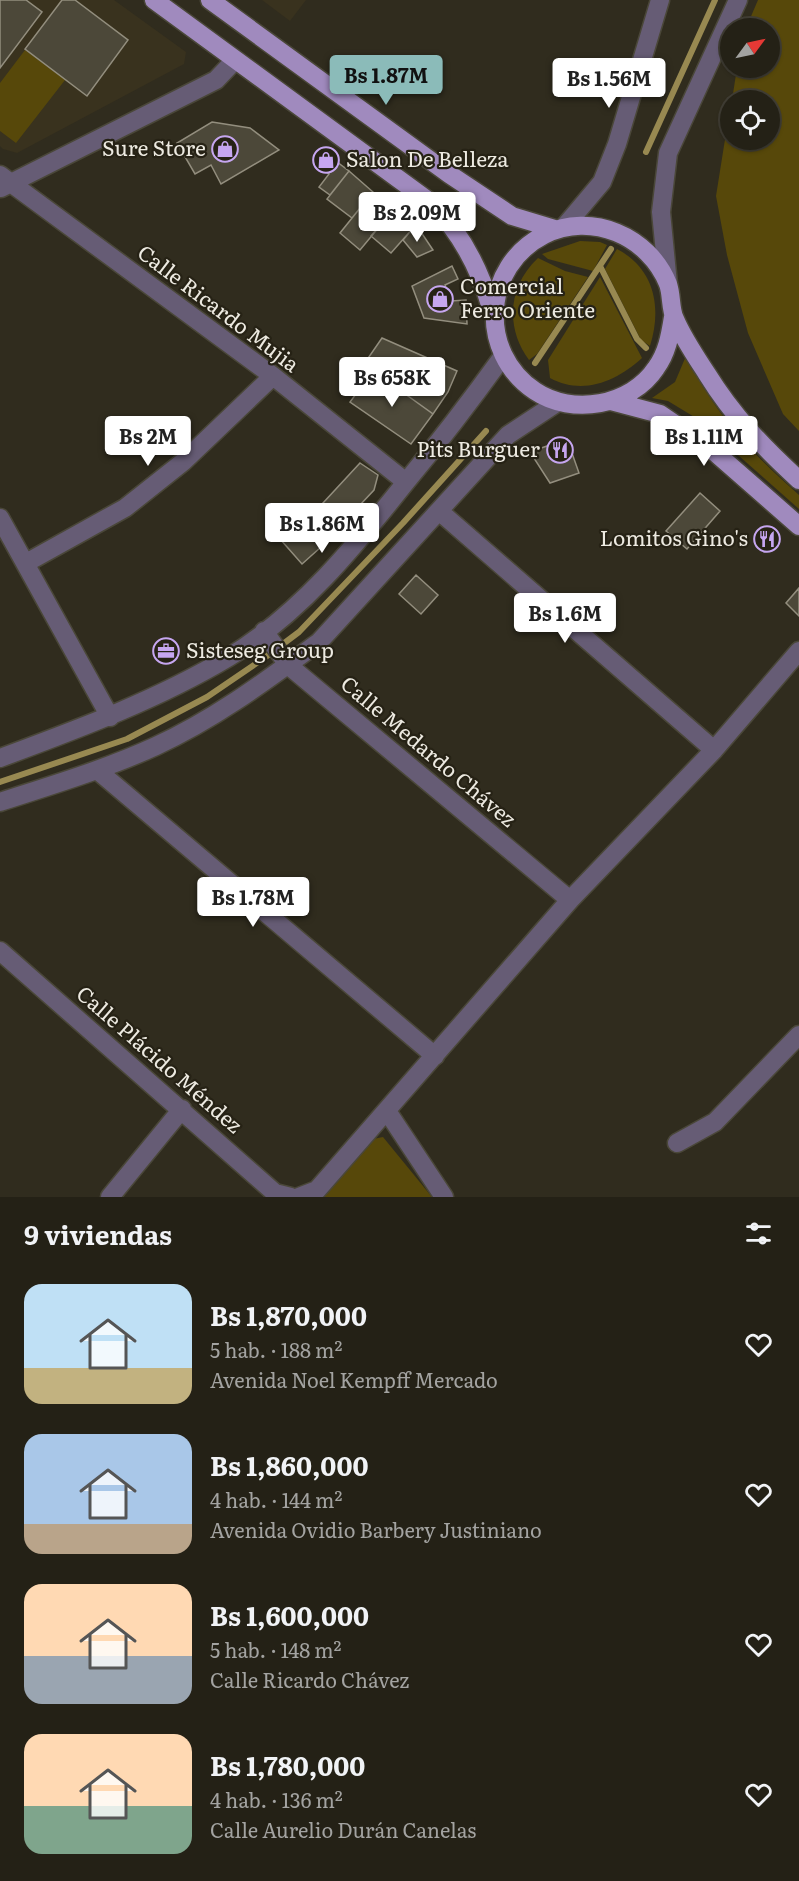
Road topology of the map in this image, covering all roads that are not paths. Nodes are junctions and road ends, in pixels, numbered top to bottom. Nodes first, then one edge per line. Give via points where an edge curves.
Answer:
1 (154, 0) edge
2 (210, 0) edge
3 (738, 0) edge
4 (658, 3) edge
5 (235, 60) junction
6 (4, 182) edge
7 (560, 228) junction
8 (668, 284) junction
9 (493, 314) junction
10 (673, 317) junction
11 (502, 356) junction
12 (273, 376) junction
13 (611, 401) junction
14 (558, 402) junction
15 (799, 480) edge
16 (406, 482) junction
17 (439, 511) junction
18 (0, 518) edge
19 (799, 526) edge
20 (26, 563) junction
21 (276, 648) junction
22 (799, 651) edge
23 (110, 717) junction
24 (714, 750) junction
25 (0, 758) edge
26 (97, 770) junction
27 (0, 802) edge
28 (570, 900) junction
29 (0, 951) edge
30 (799, 1035) edge
31 (435, 1056) junction
32 (182, 1109) junction
33 (387, 1111) junction
34 (677, 1143) dead end
35 (110, 1197) edge
36 (291, 1197) edge
37 (299, 1197) edge
38 (444, 1197) edge

1 - 5 main road
2 - 7 main road via 512,216
3 - 8 street via 668,153 661,212
4 - 7 street via 602,182
5 - 6 street via 216,80
5 - 9 main road via 438,209 474,259
6 - 12 street, Calle Ricardo Mujia
7 - 8 main road via 587,225 608,228 627,237 658,265
7 - 9 main road via 530,242 511,261 498,286
8 - 10 main road
9 - 11 main road
10 - 13 main road via 669,345 656,369 636,389
10 - 15 main road via 741,425
11 - 14 main road via 516,376 536,392
11 - 16 street
12 - 16 street, Calle Ricardo Mujia
12 - 20 street via 183,462 125,508
13 - 14 main road via 585,406
13 - 19 main road via 660,414 710,448
14 - 17 street via 508,435
16 - 21 street via 363,537 311,592
17 - 21 street via 319,642
17 - 24 street
18 - 20 street
20 - 23 street
21 - 23 street via 230,657
21 - 26 street via 225,709 158,745
21 - 28 street, Calle Medardo Chávez
22 - 24 street
23 - 25 street
24 - 28 street
26 - 27 street
26 - 31 street
28 - 31 street
29 - 32 street, Calle Plácido Méndez
30 - 34 street via 715,1122
31 - 33 street
32 - 35 street
32 - 36 street, Calle Plácido Méndez via 275,1193
33 - 37 street via 317,1190
33 - 38 street

